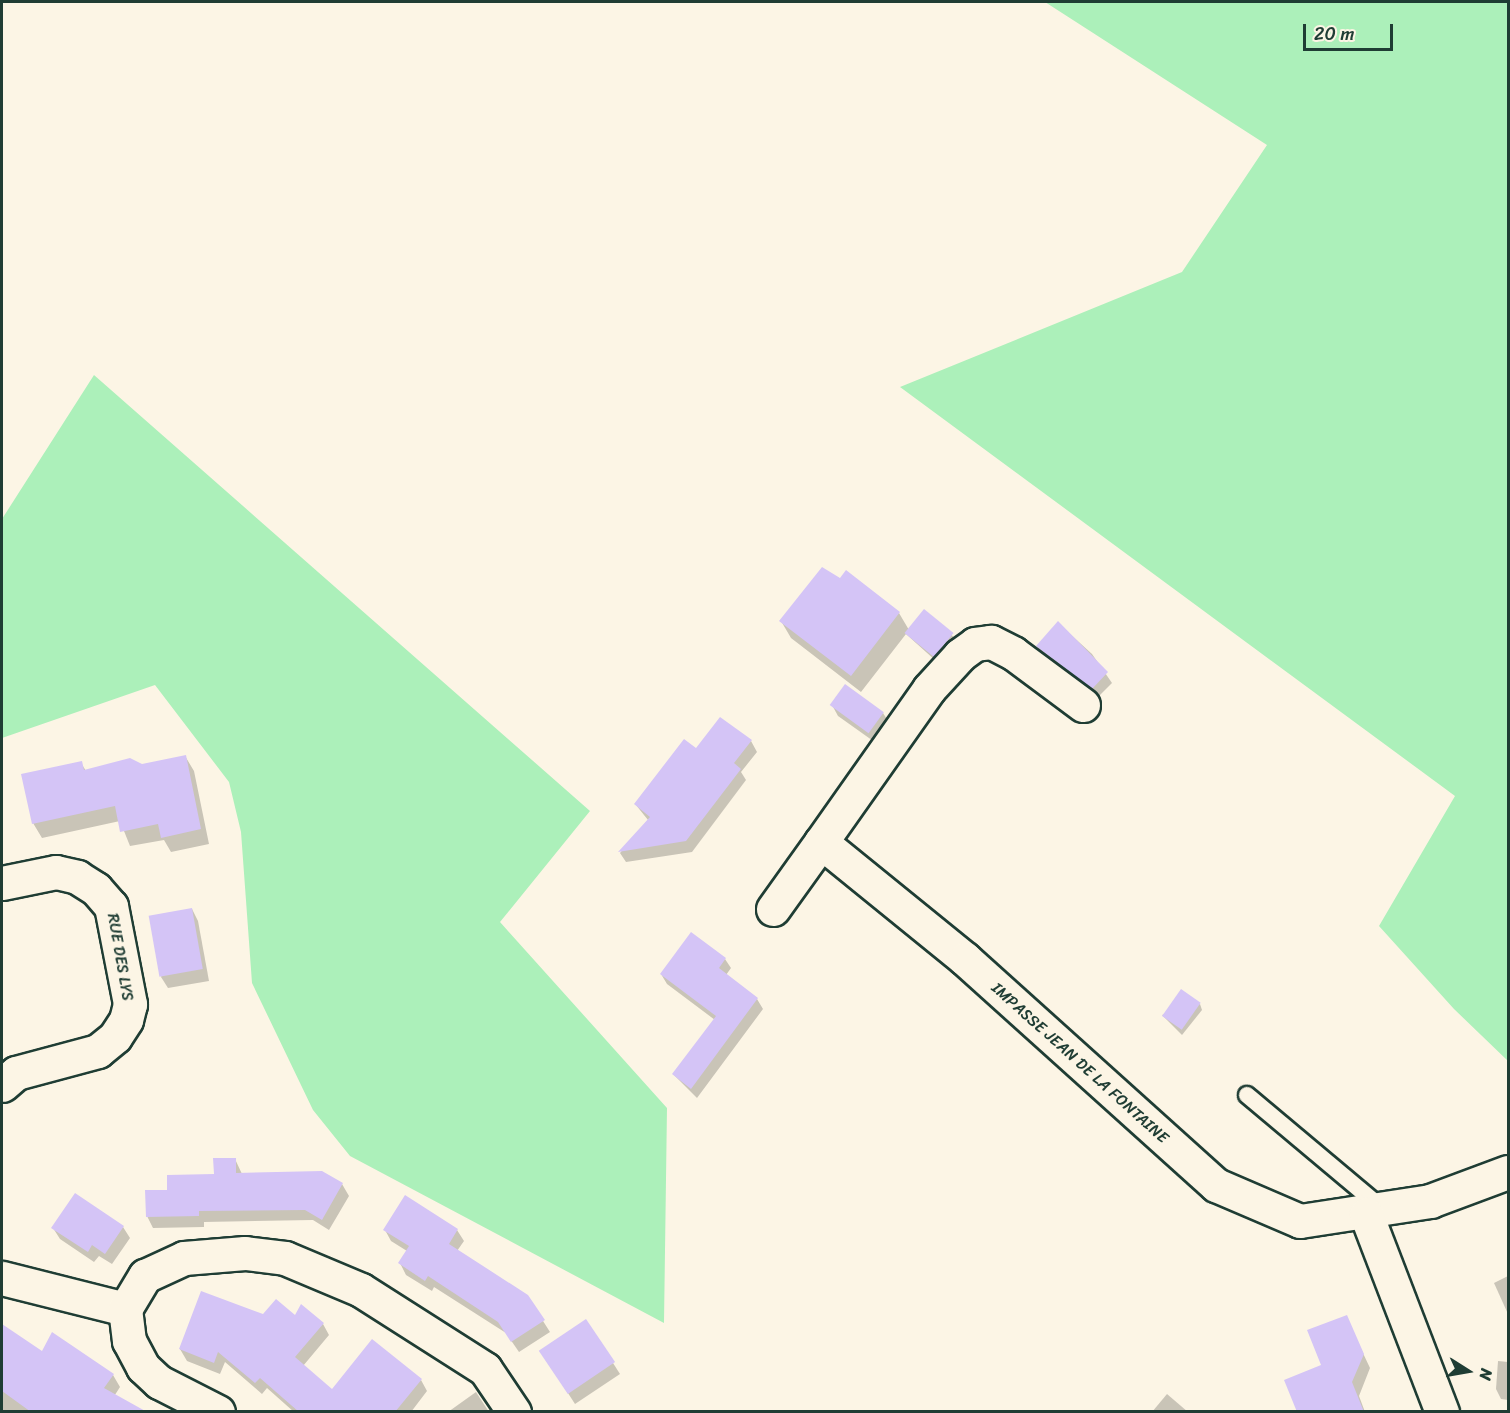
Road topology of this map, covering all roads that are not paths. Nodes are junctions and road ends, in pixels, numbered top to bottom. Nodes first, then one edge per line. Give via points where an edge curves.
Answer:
1 (1083, 705) dead end
2 (821, 842) junction
3 (2, 883) edge
4 (773, 909) dead end
5 (2, 1085) edge
6 (1247, 1095) dead end
7 (1509, 1172) edge
8 (1375, 1211) junction
9 (2, 1278) edge
10 (125, 1309) junction
11 (218, 1412) edge
12 (514, 1412) edge
13 (1442, 1412) edge

1 - 2 street via 1013,654 991,642 975,644 929,690
2 - 4 street
2 - 8 street, IMPASSE JEAN DE LA FONTAINE via 965,959 1216,1185 1300,1221
3 - 5 street, RUE DES LYS via 56,872 77,877 96,889 111,906 130,1004 115,1037 98,1051 16,1073
6 - 8 lane
7 - 8 street, IMPASSE JEAN DE LA FONTAINE via 1430,1201
8 - 13 street
9 - 10 street
10 - 11 street via 129,1341 143,1367 159,1382
10 - 12 street via 145,1276 184,1258 245,1253 285,1258 361,1290 432,1333 485,1369

